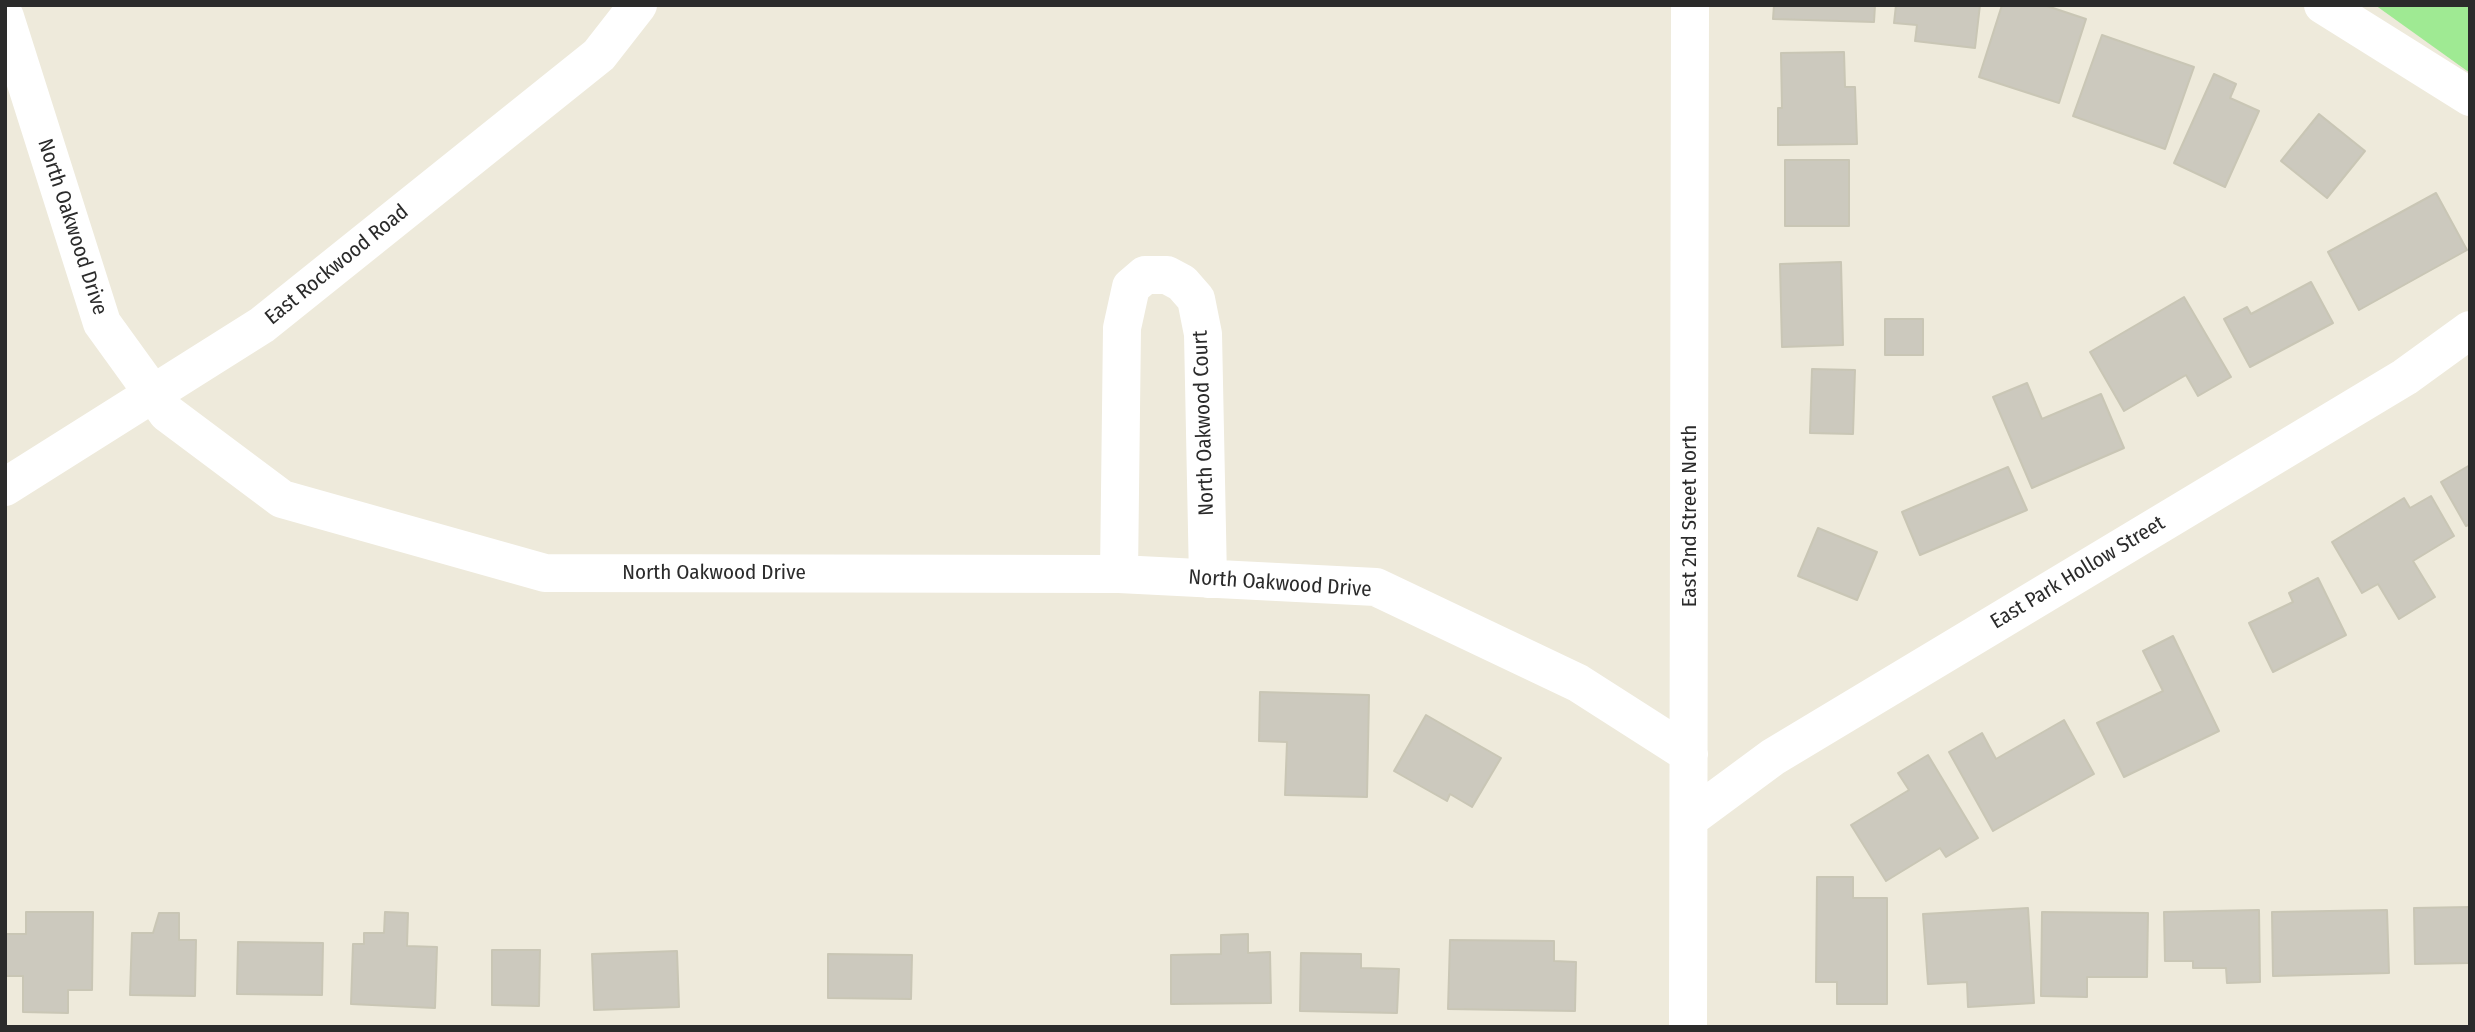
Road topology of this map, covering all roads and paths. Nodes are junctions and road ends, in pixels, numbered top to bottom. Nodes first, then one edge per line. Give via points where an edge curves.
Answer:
1 (638, 5) edge
2 (1690, 5) edge
3 (2323, 5) edge
4 (5, 17) edge
5 (2470, 97) edge
6 (2470, 330) edge
7 (153, 394) junction
8 (5, 487) edge
9 (1119, 574) junction
10 (1208, 579) junction
11 (1689, 754) junction
12 (1689, 819) junction
13 (1688, 1027) edge

1 - 7 street, East Rockwood Road via 588,64 262,325
2 - 11 street, East 2nd Street North
3 - 5 street
4 - 7 street, North Oakwood Drive via 102,323
6 - 12 street, East Park Hollow Street via 2405,377 1773,757
7 - 8 street, East Rockwood Road
7 - 9 street, North Oakwood Drive via 167,413 282,499 545,573
9 - 10 street, North Oakwood Drive
9 - 10 street, North Oakwood Court via 1122,328 1131,287 1145,275 1167,275 1196,299 1203,334
10 - 11 street, North Oakwood Drive via 1376,587 1578,683
11 - 12 street, East 2nd Street North
12 - 13 street, East 2nd Street North

